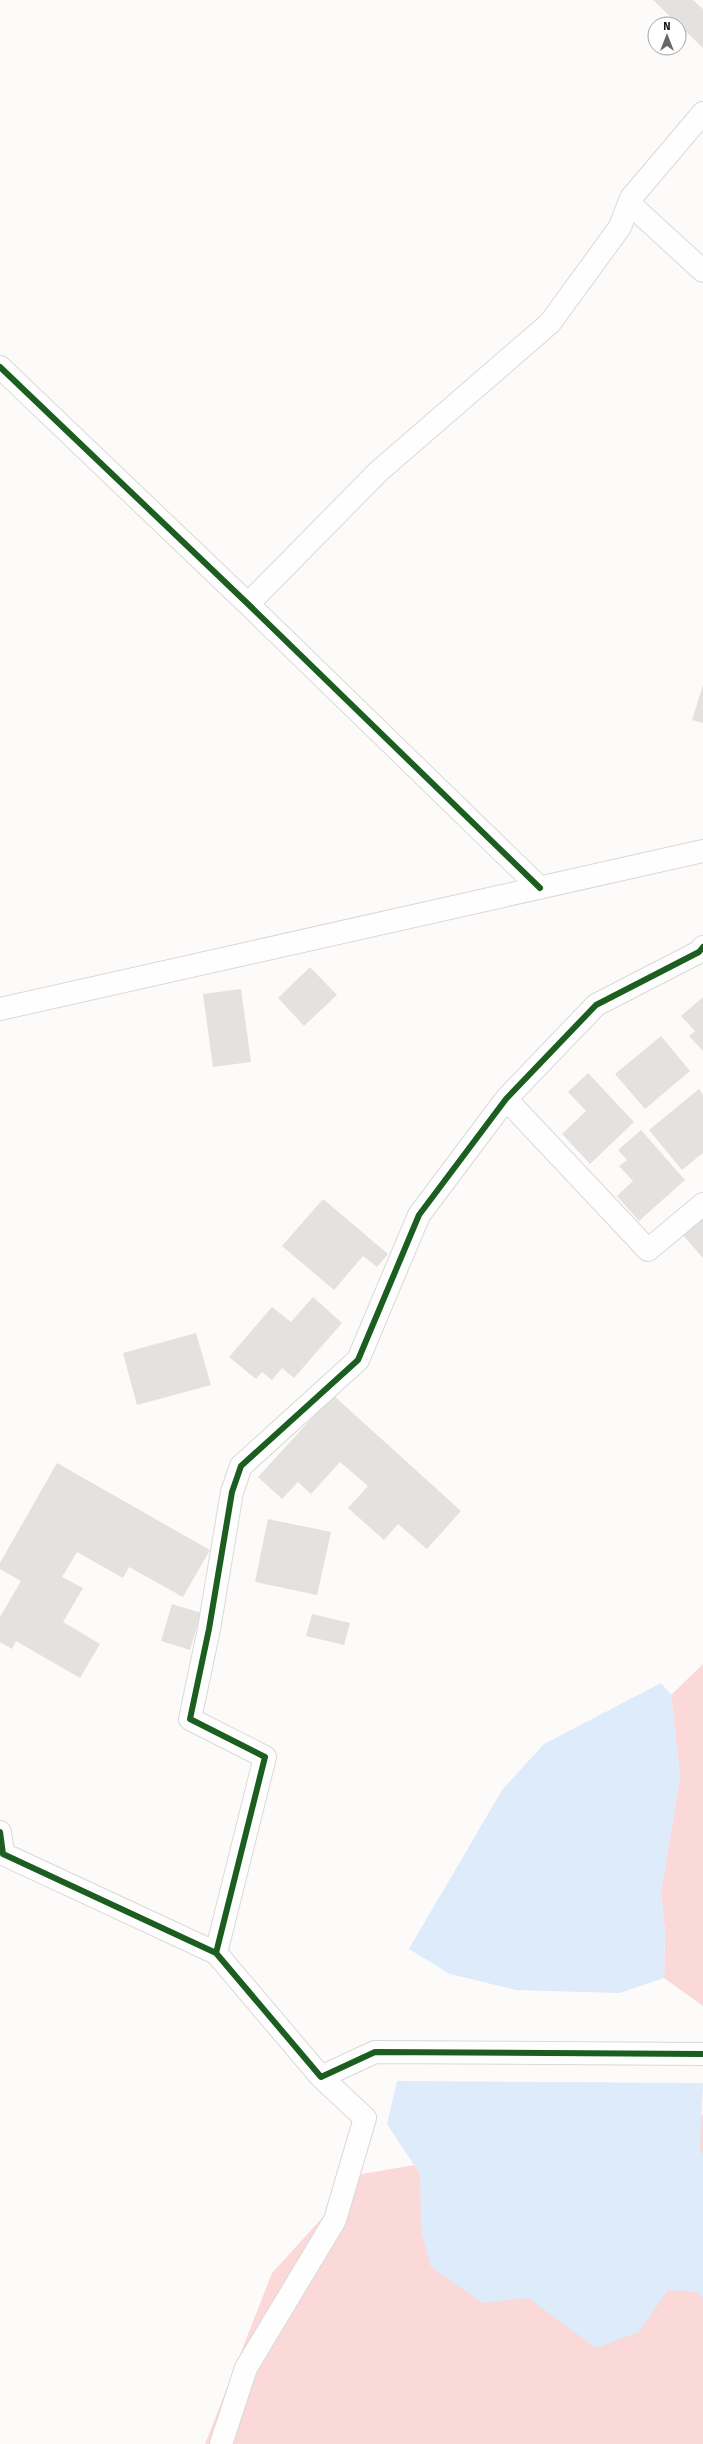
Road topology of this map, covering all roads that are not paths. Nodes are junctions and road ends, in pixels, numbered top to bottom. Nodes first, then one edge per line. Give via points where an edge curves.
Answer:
1 (703, 113) edge
2 (630, 204) junction
3 (703, 271) edge
4 (0, 367) edge
5 (248, 604) junction
6 (703, 851) edge
7 (540, 888) junction
8 (703, 947) edge
9 (0, 1009) edge
10 (506, 1099) junction
11 (703, 1204) edge
12 (0, 1832) edge
13 (216, 1953) junction
14 (703, 2054) edge
15 (321, 2077) junction
16 (221, 2444) edge

1 - 2 street via 631,198
2 - 3 street
2 - 5 street via 620,228 550,323 379,471
4 - 5 street
5 - 7 street
6 - 7 street
7 - 9 street
8 - 10 street via 699,952 596,1005
10 - 11 street via 648,1250
10 - 13 street via 419,1215 358,1360 241,1466 232,1492 209,1629 190,1719 265,1757
12 - 13 street via 3,1854
13 - 15 street
14 - 15 street via 375,2052
15 - 16 street via 365,2118 335,2220 246,2368

